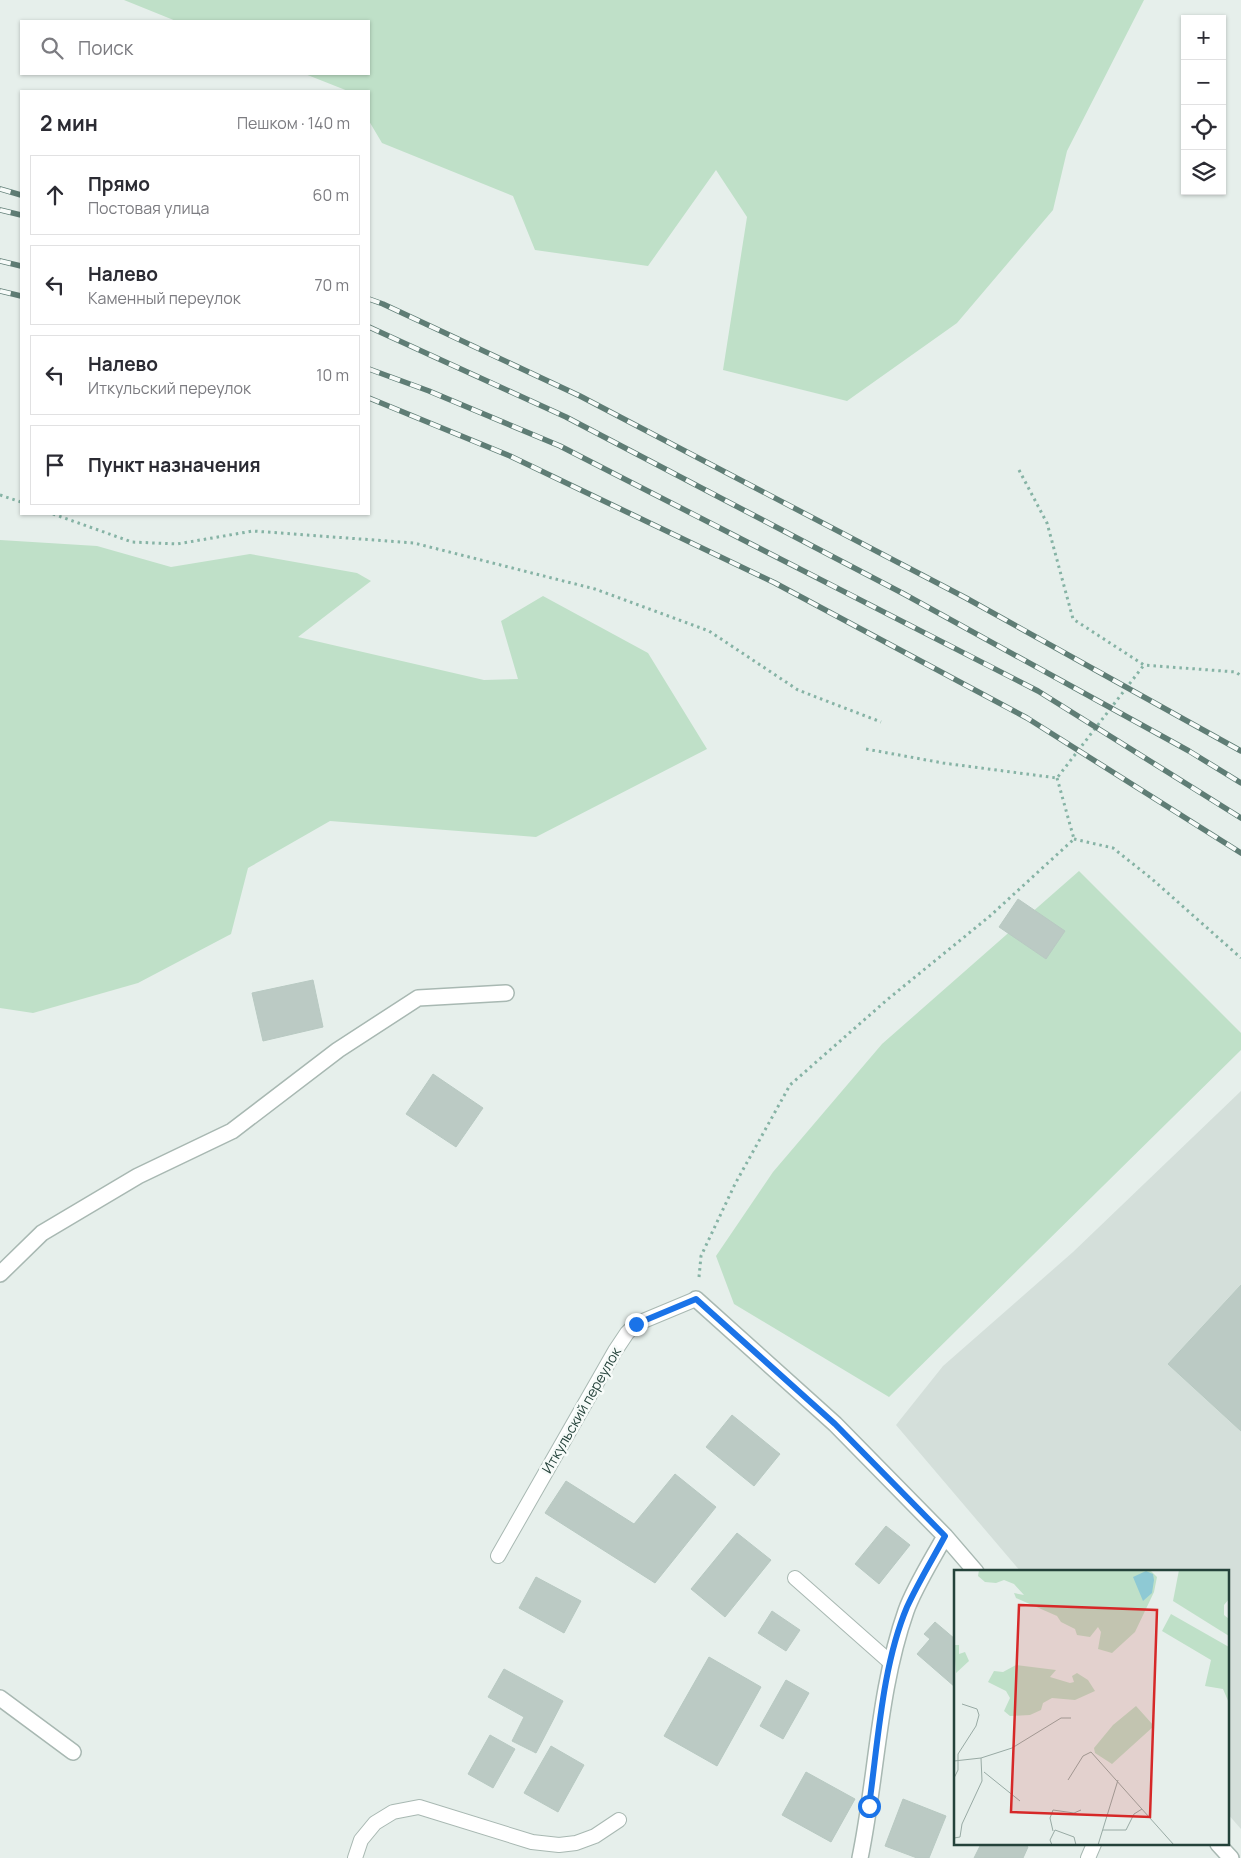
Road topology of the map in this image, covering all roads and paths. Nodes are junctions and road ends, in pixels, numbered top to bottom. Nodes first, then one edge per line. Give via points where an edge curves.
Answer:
1 (1019, 470) dead end
2 (0, 495) edge
3 (20, 502) edge
4 (56, 515) edge
5 (1144, 665) junction
6 (1241, 676) edge
7 (881, 722) dead end
8 (866, 749) dead end
9 (1057, 778) junction
10 (1074, 839) junction
11 (1241, 958) edge
12 (506, 993) dead end
13 (0, 1274) edge
14 (696, 1299) junction
15 (945, 1536) junction
16 (498, 1556) dead end
17 (974, 1570) edge
18 (795, 1578) dead end
19 (890, 1663) junction
20 (0, 1698) edge
21 (73, 1752) dead end
22 (619, 1820) dead end
23 (1093, 1846) edge
24 (1220, 1846) edge
25 (355, 1858) edge
26 (860, 1858) edge
27 (1088, 1858) edge
28 (1231, 1858) edge

1 - 5 path via 1047,523 1073,619
2 - 3 path
4 - 7 path via 132,542 177,544 253,531 414,543 595,588 708,631 798,690
5 - 6 path via 1236,672
5 - 9 path
8 - 9 path
9 - 10 path
10 - 11 path via 1113,848
10 - 14 path via 990,916 790,1085 735,1184 702,1256
12 - 13 street via 418,998 338,1050 232,1131 138,1176 42,1233
14 - 15 street via 835,1424
14 - 16 lane, Иткульский переулок via 636,1324 627,1333
15 - 17 street
15 - 19 street via 907,1608
18 - 19 lane
19 - 26 street
20 - 21 street
22 - 25 lane via 595,1836 559,1845 532,1842 419,1807 393,1812 375,1823 361,1840
23 - 27 lane
24 - 28 street

